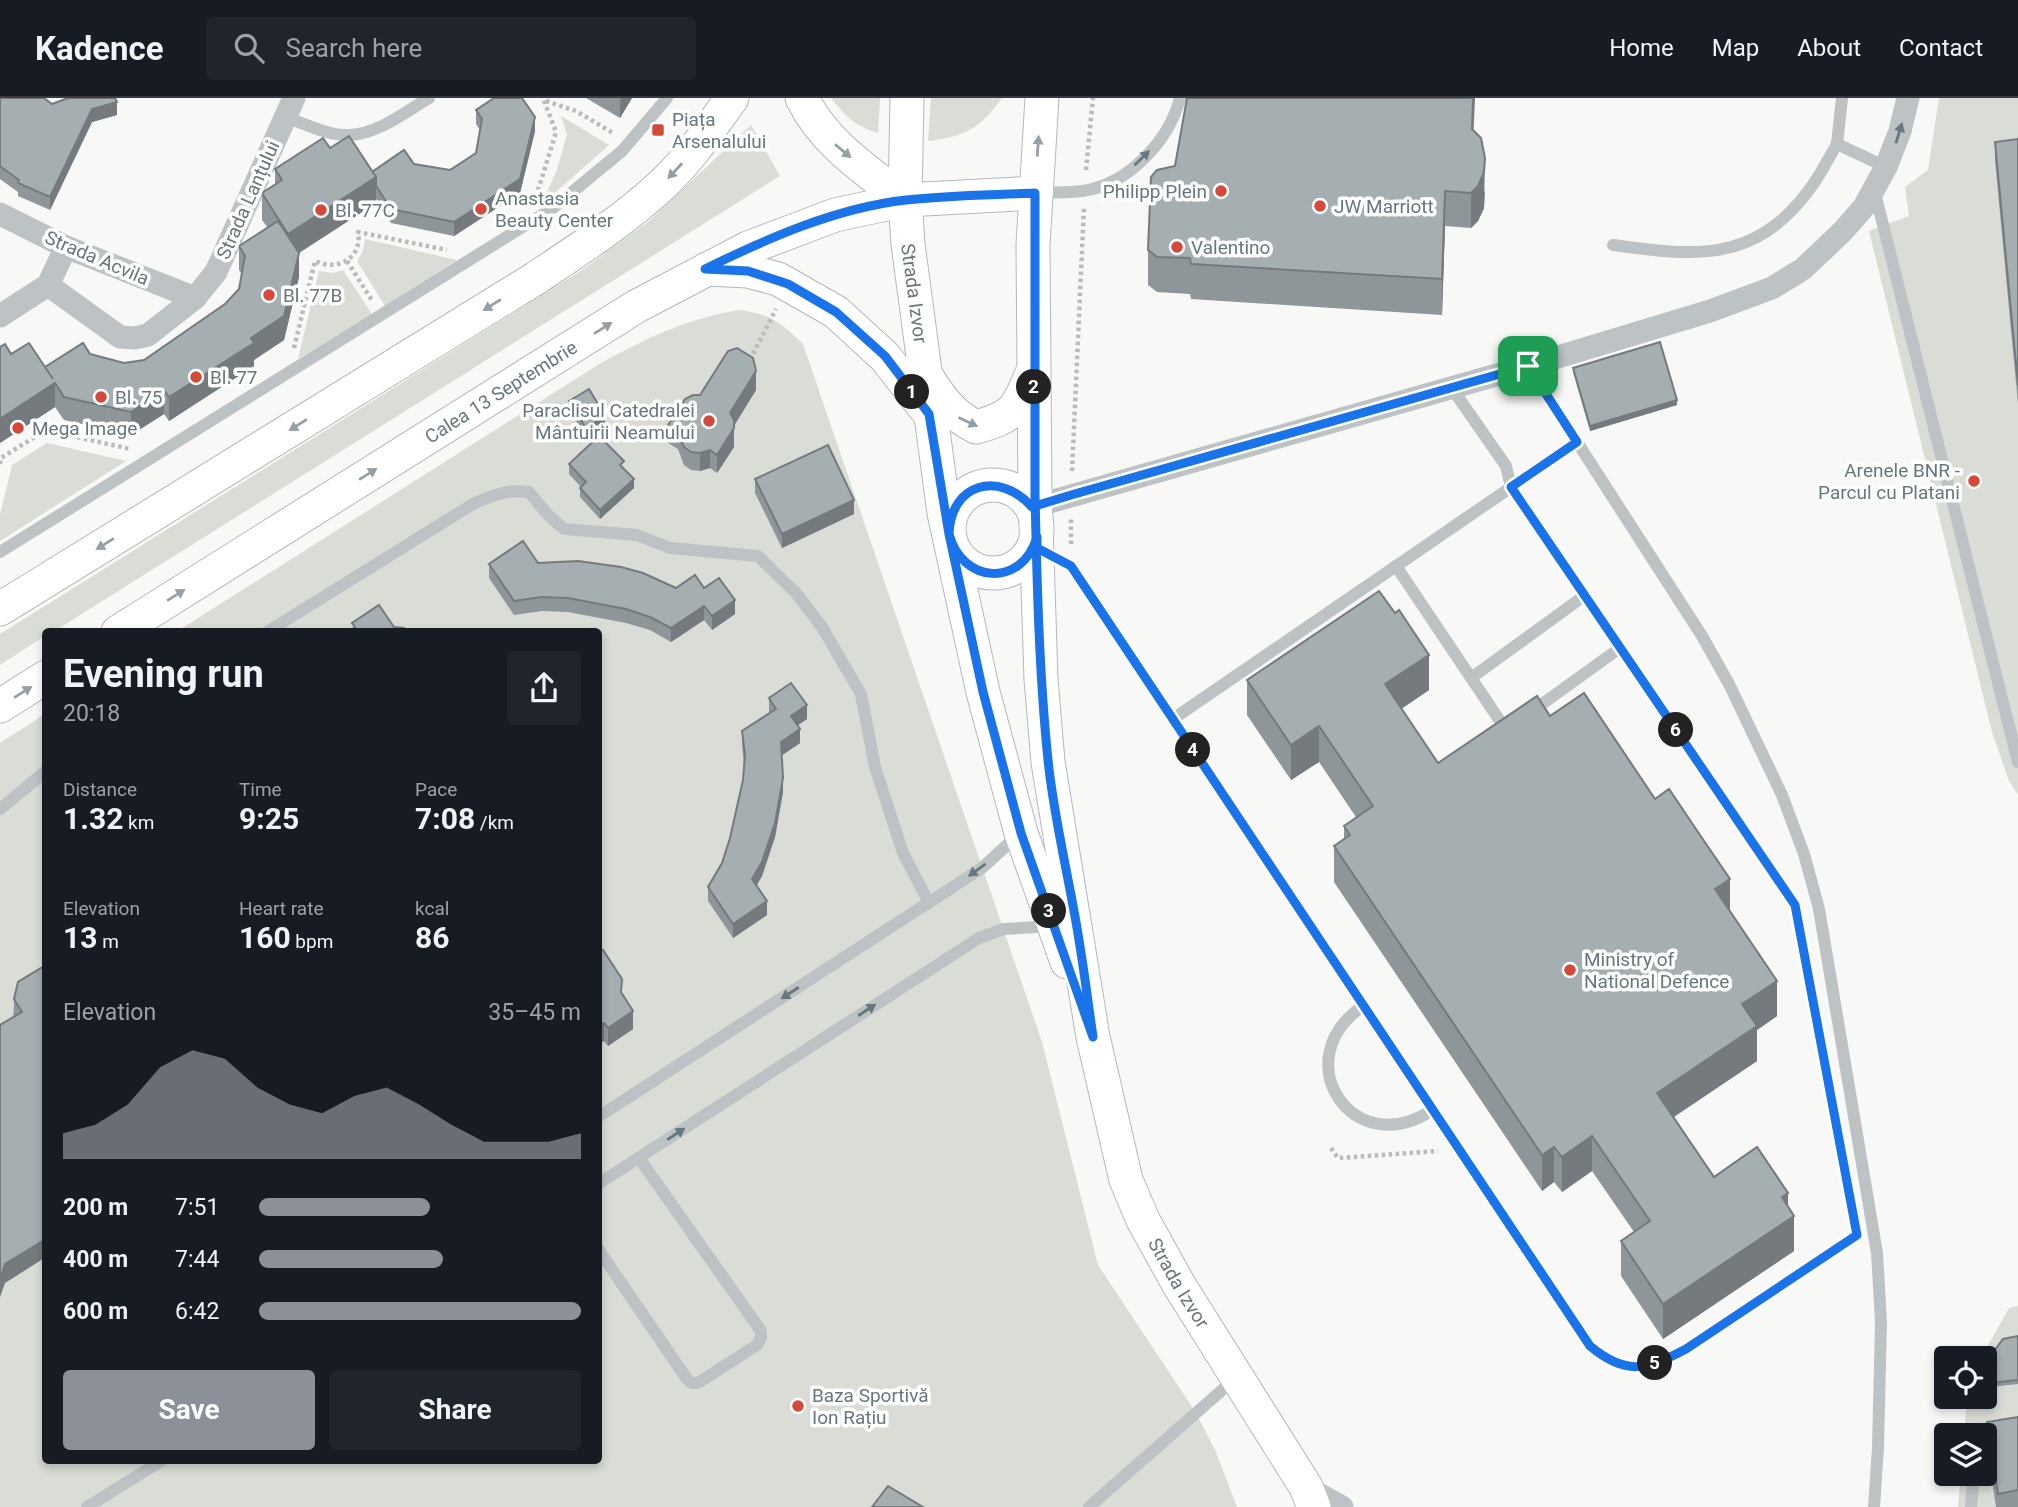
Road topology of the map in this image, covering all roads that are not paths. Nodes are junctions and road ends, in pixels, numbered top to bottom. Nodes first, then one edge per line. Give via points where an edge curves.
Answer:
1 (429, 98) edge
2 (667, 98) edge
3 (732, 98) edge
4 (802, 98) edge
5 (907, 98) edge
6 (1042, 98) edge
7 (1180, 98) edge
8 (1842, 98) edge
9 (1908, 98) edge
10 (290, 107) edge
11 (1838, 144) junction
12 (1886, 167) junction
13 (1874, 189) junction
14 (1035, 193) junction
15 (905, 200) junction
16 (0, 214) edge
17 (1612, 245) dead end
18 (66, 247) junction
19 (705, 269) junction
20 (48, 285) junction
21 (195, 298) junction
22 (0, 316) edge
23 (1528, 366) junction
24 (1034, 370) junction
25 (924, 372) junction
26 (1451, 387) junction
27 (929, 414) junction
28 (1577, 442) junction
29 (1511, 487) junction
30 (1035, 523) junction
31 (949, 534) junction
32 (0, 552) edge
33 (1396, 566) junction
34 (1584, 596) junction
35 (0, 609) edge
36 (124, 628) edge
37 (273, 628) edge
38 (1620, 648) junction
39 (1471, 678) junction
40 (42, 680) edge
41 (0, 706) edge
42 (1173, 719) junction
43 (2018, 762) edge
44 (42, 774) edge
45 (0, 809) edge
46 (1021, 833) junction
47 (929, 903) junction
48 (1054, 926) junction
49 (1363, 1006) junction
50 (1093, 1037) junction
51 (1432, 1110) junction
52 (602, 1114) edge
53 (639, 1158) junction
54 (602, 1181) edge
55 (602, 1255) edge
56 (1237, 1377) junction
57 (156, 1464) edge
58 (1973, 1486) edge
59 (1310, 1497) edge
60 (87, 1507) edge
61 (1089, 1507) edge
62 (1342, 1507) edge
63 (1874, 1507) edge
64 (1971, 1507) edge

1 - 10 lane via 378,127 348,136 326,131
2 - 32 lane via 622,151 553,208
3 -> 35 main road via 666,180 585,245
4 -> 15 main road via 837,147
5 - 15 main road
14 -> 6 main road
14 -> 7 lane via 1084,191 1136,166 1168,128
8 - 11 lane
12 -> 9 street
10 - 21 street, Strada Lanțului via 216,272
11 - 12 lane
11 - 17 lane via 1800,200 1776,225 1742,245 1703,253
12 - 13 street
13 - 23 street via 1825,249 1772,288
13 - 43 lane
14 - 15 main road, Calea 13 Septembrie
14 - 24 main road, Strada Izvor
15 - 19 main road, Calea 13 Septembrie via 835,215
15 - 25 main road, Strada Izvor
16 - 18 street, Strada Acvila
18 - 20 street
18 - 21 street, Strada Acvila
19 - 27 main road via 748,271 778,279 836,312 885,356
36 -> 19 main road, Calea 13 Septembrie via 574,345
20 - 21 street, Strada Lanțului via 121,337 148,335
20 - 22 street
23 - 26 street
23 - 28 lane
25 -> 24 main road via 944,404 976,427 1013,411
24 - 30 main road, Strada Izvor
25 - 27 main road, Strada Izvor
26 - 29 lane via 1506,466
26 - 30 street via 1071,495
27 - 31 main road, Strada Izvor
28 - 29 lane
28 - 63 lane via 1729,684 1783,795 1813,884 1877,1253 1881,1322
29 - 33 lane
29 - 34 lane
30 - 31 main road via 1021,495 993,485 978,487 955,505
30 - 31 main road via 1029,554 1014,569 1000,573 972,569 952,548
30 - 42 lane via 1071,566
30 - 50 main road, Strada Izvor via 1048,762
31 - 46 main road, Strada Izvor via 983,692
33 - 39 lane
33 - 42 lane
34 - 38 lane
34 - 39 lane
37 - 47 lane via 473,504 516,490 529,492 564,529 637,535 670,548 758,556 822,627 861,694 887,805 903,853
38 - 39 lane via 1506,730
38 - 51 lane via 1795,905 1857,1235 1686,1349 1663,1361 1621,1366 1590,1346
41 -> 40 main road
42 - 49 lane
44 - 45 lane
46 -> 47 lane
46 - 48 main road, Strada Izvor
47 -> 52 lane
48 - 50 main road, Strada Izvor
53 -> 48 lane via 979,938 1004,929
49 - 51 lane
49 - 51 lane via 1348,1016 1332,1041 1328,1070 1333,1089 1360,1118 1378,1125 1417,1120
50 - 56 main road, Strada Izvor via 1126,1180 1160,1254
53 - 54 lane
53 - 55 lane via 761,1331 761,1338 757,1345 692,1383
56 - 59 main road, Strada Izvor
56 - 61 lane
57 - 60 lane
58 - 64 lane
59 - 62 street

